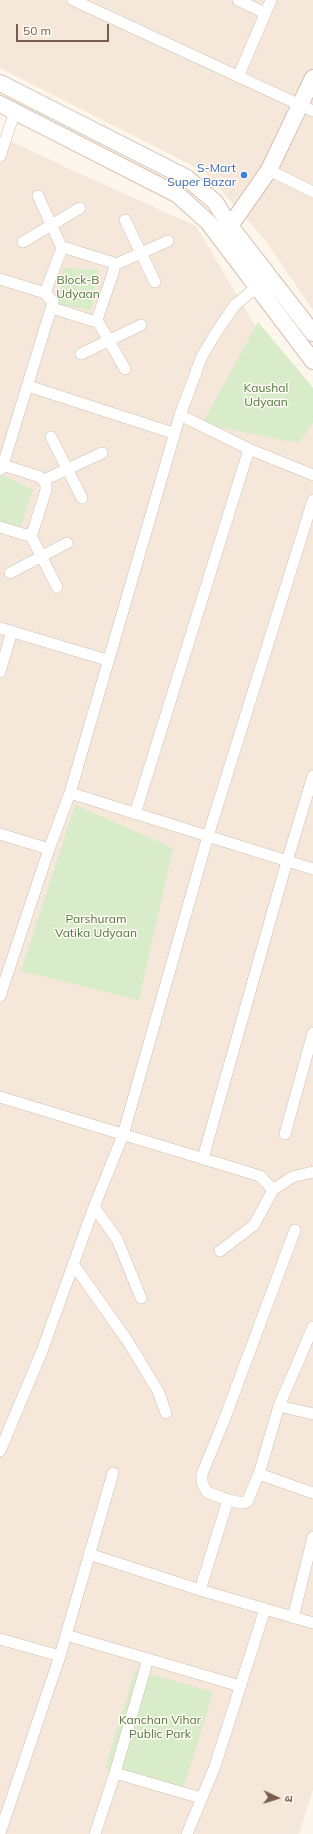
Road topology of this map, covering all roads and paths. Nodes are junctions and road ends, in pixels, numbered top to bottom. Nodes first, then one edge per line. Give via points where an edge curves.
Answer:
1 (73, 0) edge
2 (238, 0) edge
3 (272, 0) edge
4 (86, 3) edge
5 (265, 13) junction
6 (238, 77) junction
7 (313, 78) edge
8 (0, 83) edge
9 (0, 104) edge
10 (307, 109) edge
11 (15, 111) junction
12 (0, 156) edge
13 (269, 170) junction
14 (313, 192) edge
15 (38, 196) dead end
16 (80, 208) dead end
17 (125, 220) dead end
18 (51, 225) junction
19 (230, 226) junction
20 (168, 241) dead end
21 (23, 242) dead end
22 (62, 248) junction
23 (141, 253) junction
24 (114, 265) junction
25 (0, 280) edge
26 (155, 282) dead end
27 (258, 286) junction
28 (45, 293) junction
29 (52, 308) junction
30 (97, 320) junction
31 (141, 325) dead end
32 (313, 333) edge
33 (109, 341) junction
34 (81, 354) dead end
35 (313, 361) edge
36 (125, 369) dead end
37 (28, 386) junction
38 (180, 415) junction
39 (173, 434) junction
40 (52, 437) dead end
41 (249, 450) junction
42 (102, 452) dead end
43 (2, 468) edge
44 (68, 469) junction
45 (313, 475) edge
46 (44, 480) junction
47 (82, 498) dead end
48 (313, 500) edge
49 (0, 526) edge
50 (30, 534) junction
51 (67, 543) dead end
52 (41, 557) junction
53 (10, 573) dead end
54 (57, 587) dead end
55 (0, 628) edge
56 (12, 631) junction
57 (107, 660) junction
58 (0, 672) edge
59 (313, 776) edge
60 (70, 793) junction
61 (134, 814) junction
62 (0, 834) edge
63 (208, 836) junction
64 (49, 848) junction
65 (287, 861) junction
66 (313, 869) edge
67 (0, 996) edge
68 (313, 1033) edge
69 (0, 1097) edge
70 (285, 1134) dead end
71 (123, 1135) junction
72 (203, 1158) junction
73 (313, 1172) edge
74 (273, 1190) junction
75 (94, 1207) junction
76 (295, 1230) dead end
77 (220, 1251) dead end
78 (73, 1264) junction
79 (141, 1298) dead end
80 (313, 1327) edge
81 (279, 1406) junction
82 (166, 1413) dead end
83 (313, 1414) edge
84 (0, 1451) edge
85 (113, 1473) dead end
86 (259, 1474) junction
87 (313, 1493) edge
88 (228, 1500) junction
89 (313, 1536) edge
90 (89, 1554) junction
91 (200, 1590) junction
92 (265, 1609) junction
93 (293, 1618) junction
94 (313, 1623) edge
95 (66, 1635) junction
96 (0, 1639) edge
97 (60, 1656) junction
98 (148, 1659) junction
99 (240, 1686) junction
100 (115, 1773) junction
101 (201, 1798) junction
102 (0, 1833) edge
103 (96, 1834) edge
104 (187, 1834) edge

1 - 4 street
2 - 5 street
3 - 5 street
4 - 6 street
5 - 6 street
6 - 10 street
7 - 10 main road
8 - 19 main road via 187,178 215,202
9 - 11 main road
10 - 13 main road
11 - 12 street
11 - 27 main road via 178,195 208,222
13 - 14 street
13 - 19 main road
15 - 18 street
16 - 18 street
17 - 23 street
18 - 21 street
18 - 22 street
19 - 32 main road
20 - 23 street
22 - 24 street
22 - 28 street
23 - 24 street
23 - 26 street
24 - 30 street
25 - 28 street
27 - 35 main road
27 - 38 street via 236,305 215,333 202,356
28 - 29 street via 51,299
29 - 30 street
29 - 37 street
30 - 33 street
31 - 33 street
33 - 34 street
33 - 36 street
37 - 39 street
37 - 43 street
38 - 39 street
38 - 41 street
39 - 57 street
40 - 44 street
41 - 45 street
41 - 61 street
42 - 44 street
43 - 46 street
44 - 46 street
44 - 47 street
46 - 50 street via 46,490
48 - 63 street
49 - 50 street
50 - 52 street
51 - 52 street
52 - 53 street
52 - 54 street
55 - 56 street
56 - 57 street
56 - 58 street
57 - 60 street
59 - 65 street
60 - 61 street
60 - 64 street
61 - 63 street
62 - 64 street
63 - 65 street
63 - 71 street
64 - 67 street
65 - 66 street
65 - 72 street
68 - 70 street
69 - 71 street
71 - 72 street
71 - 75 street
72 - 74 street via 260,1176
73 - 74 street via 292,1177
74 - 77 street via 254,1225
75 - 78 street
75 - 79 street via 117,1239
76 - 88 street via 202,1474 202,1483 207,1492
78 - 82 street via 127,1340 158,1391
78 - 84 street via 42,1350
80 - 81 street
81 - 83 street
81 - 86 street
85 - 90 street
86 - 87 street
86 - 88 street via 247,1502
88 - 91 street
89 - 93 street
90 - 91 street
90 - 95 street
91 - 92 street
92 - 93 street
92 - 99 street
93 - 94 street
95 - 97 street
95 - 98 street
96 - 97 street
97 - 102 street
98 - 99 street
98 - 100 street
99 - 101 street via 215,1766
100 - 101 street
100 - 103 street
101 - 104 street

